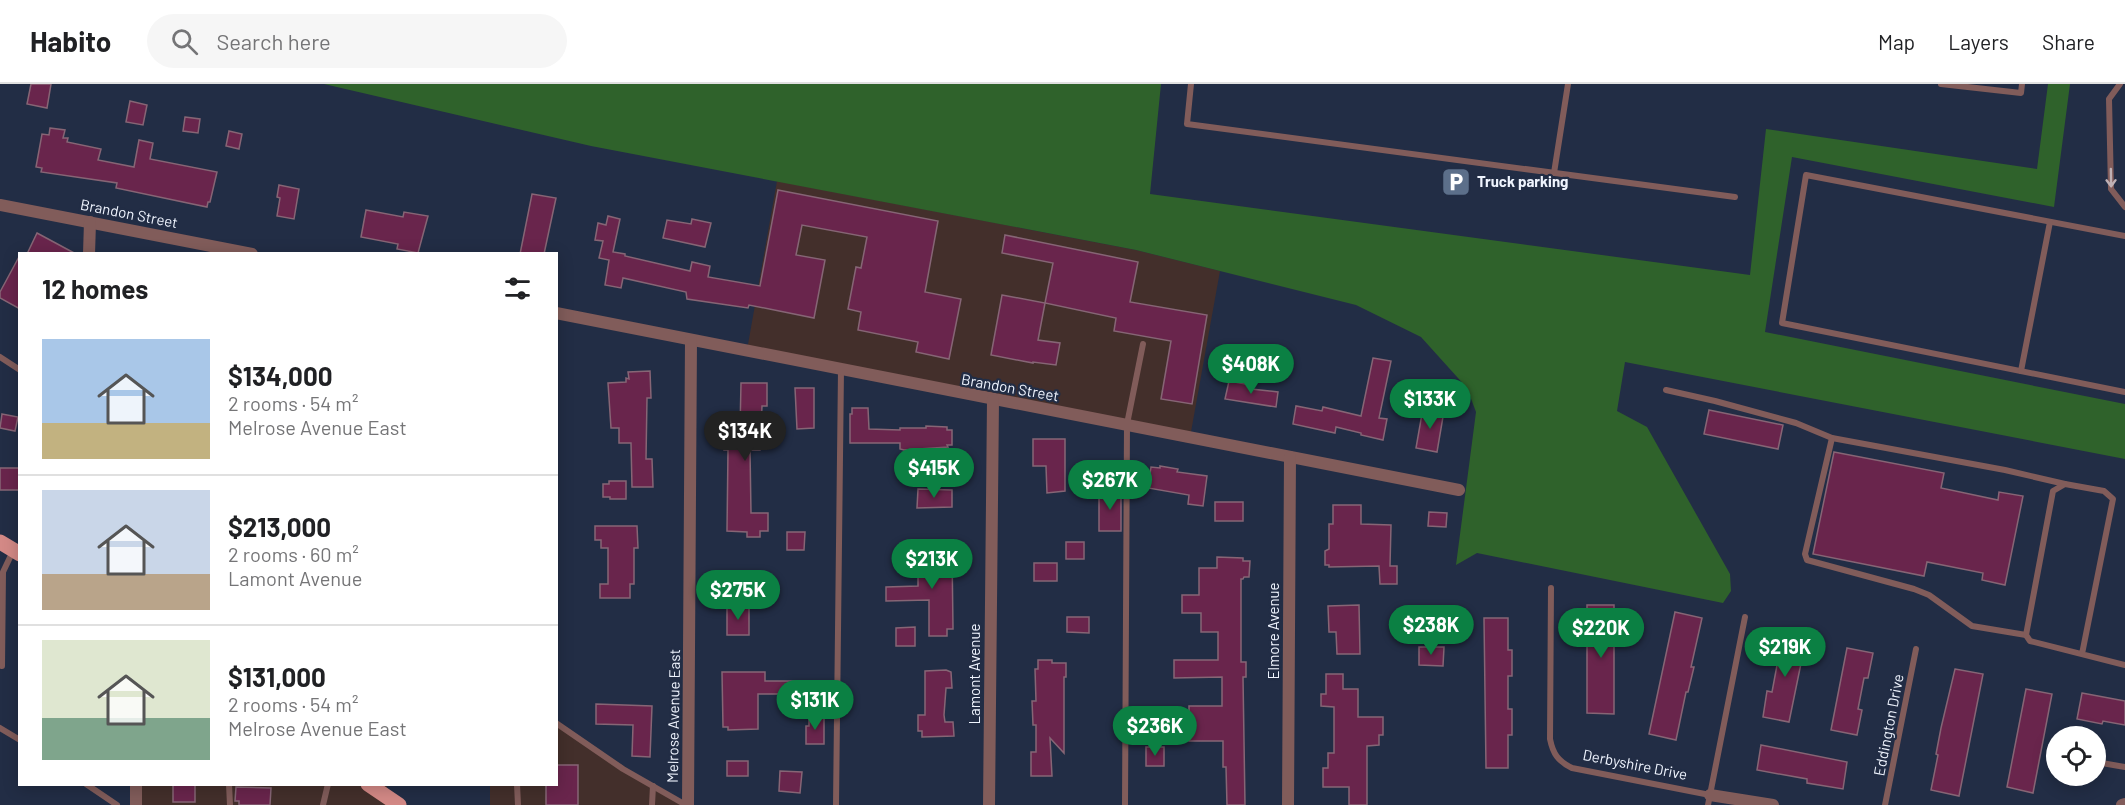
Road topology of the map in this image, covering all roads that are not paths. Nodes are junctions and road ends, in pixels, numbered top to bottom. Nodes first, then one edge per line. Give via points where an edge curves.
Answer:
1 (1191, 84) edge
2 (1568, 84) edge
3 (1941, 84) edge
4 (2022, 84) edge
5 (2120, 84) edge
6 (1554, 172) junction
7 (1735, 197) dead end
8 (0, 205) edge
9 (2125, 207) edge
10 (90, 222) junction
11 (2050, 222) junction
12 (2125, 236) edge
13 (89, 252) edge
14 (242, 252) edge
15 (558, 313) edge
16 (691, 340) junction
17 (1143, 344) dead end
18 (0, 357) edge
19 (18, 369) edge
20 (841, 370) junction
21 (2020, 371) junction
22 (1666, 390) dead end
23 (2125, 392) edge
24 (993, 400) junction
25 (1127, 424) junction
26 (1832, 438) junction
27 (1290, 457) junction
28 (2065, 484) junction
29 (1459, 490) dead end
30 (11, 549) edge
31 (1, 576) edge
32 (1551, 588) dead end
33 (1745, 617) dead end
34 (2026, 635) junction
35 (1917, 649) dead end
36 (2082, 654) junction
37 (2125, 665) edge
38 (2, 666) dead end
39 (558, 724) edge
40 (0, 728) edge
41 (18, 740) edge
42 (2106, 764) edge
43 (2125, 767) edge
44 (89, 786) edge
45 (136, 786) edge
46 (229, 786) edge
47 (328, 786) edge
48 (371, 786) edge
49 (517, 786) edge
50 (653, 786) junction
51 (1709, 800) edge
52 (117, 805) edge
53 (136, 805) edge
54 (230, 805) edge
55 (323, 805) edge
56 (399, 805) edge
57 (518, 805) edge
58 (652, 805) edge
59 (687, 805) edge
60 (836, 805) edge
61 (989, 805) edge
62 (1125, 805) edge
63 (1288, 805) edge
64 (1773, 805) edge
65 (1885, 805) edge

1 - 6 lane via 1187,124
2 - 6 lane
3 - 4 lane via 2021,93
5 -> 9 lane via 2109,99 2111,189
6 - 7 lane
8 - 10 street, Brandon Street
10 - 13 street
10 - 14 street, Brandon Street
11 - 12 lane
11 - 21 lane
11 - 21 lane via 1806,176 1782,323
15 - 16 street, Brandon Street
16 - 20 street, Brandon Street
16 - 59 street, Melrose Avenue East
17 - 25 lane
18 - 19 lane
20 - 24 street, Brandon Street
20 - 60 lane
21 - 23 lane
22 - 26 lane via 1796,423
24 - 25 street, Brandon Street
24 - 61 street, Lamont Avenue
25 - 27 street, Brandon Street
25 - 62 lane
26 - 28 lane
26 - 34 lane via 1805,554 1807,560 1914,589 1929,595 1972,626
27 - 29 street, Brandon Street
27 - 63 street, Elmore Avenue
28 - 34 lane via 2054,491
28 - 36 lane via 2104,491 2113,499
30 - 31 lane
31 - 38 lane
32 - 51 lane, Derbyshire Drive via 1550,739 1560,762
33 - 51 lane
34 - 36 lane via 2030,641
35 - 65 lane, Eddington Drive
36 - 37 lane
39 - 50 lane
40 - 41 lane
42 - 43 lane
44 - 52 lane
45 - 53 street
46 - 54 lane
47 - 55 lane
48 - 56 main road
49 - 57 lane
50 - 58 lane
50 - 59 lane
51 - 64 street, Derbyshire Drive

